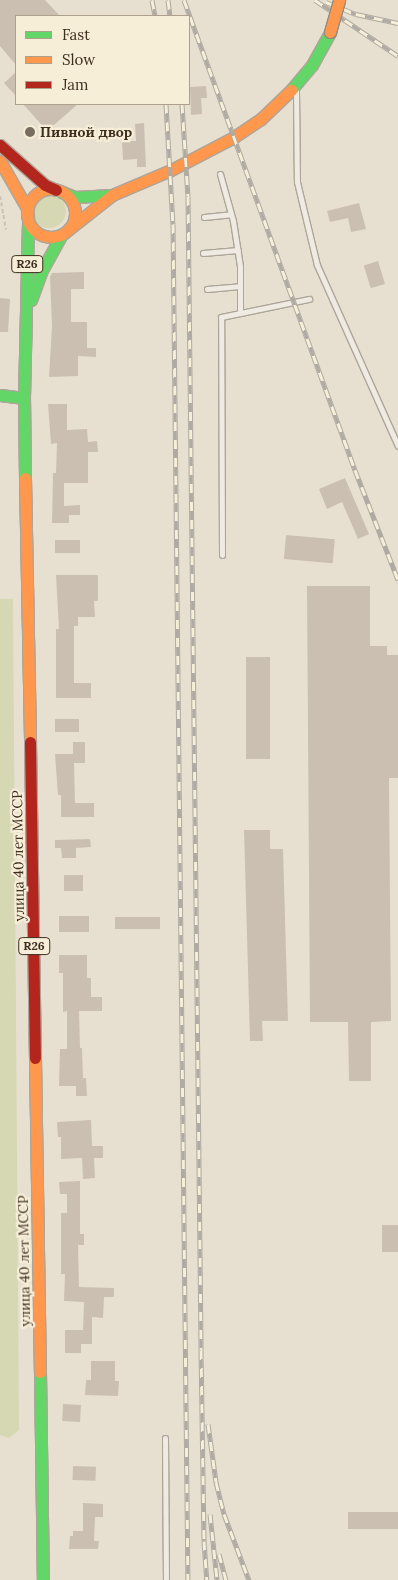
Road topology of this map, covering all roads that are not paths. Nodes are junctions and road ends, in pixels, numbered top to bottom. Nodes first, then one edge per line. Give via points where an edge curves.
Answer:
1 (339, 0) edge
2 (296, 85) junction
3 (0, 146) edge
4 (0, 161) edge
5 (220, 174) dead end
6 (59, 191) junction
7 (112, 195) junction
8 (28, 213) junction
9 (231, 214) junction
10 (204, 217) dead end
11 (66, 232) junction
12 (238, 250) junction
13 (203, 253) dead end
14 (240, 286) junction
15 (207, 289) dead end
16 (309, 298) dead end
17 (26, 311) junction
18 (240, 313) junction
19 (0, 396) edge
20 (24, 398) junction
21 (398, 446) edge
22 (222, 555) dead end
23 (165, 1438) dead end
24 (43, 1580) edge
25 (166, 1580) edge

1 - 2 main road, bridge via 323,48
2 - 7 main road via 261,119 234,137 171,170
2 - 21 lane via 297,182 317,265
3 - 6 main road via 45,185
4 - 8 main road
5 - 9 lane
6 - 7 main road via 75,197
6 - 8 main road via 37,194
6 - 11 main road via 74,204 75,213
7 - 11 main road
8 - 11 main road via 33,228 43,235 56,236
8 - 17 main road, улица 40 лет МССР / R26
9 - 10 lane
9 - 12 lane
11 - 17 main road, улица 40 лет МССР / R26 via 41,272
12 - 13 lane
12 - 14 lane
14 - 15 lane
14 - 18 lane
16 - 18 lane
17 - 20 main road, улица 40 лет МССР / R26
18 - 22 lane via 221,316
19 - 20 main road
20 - 24 main road, улица 40 лет МССР / R26
23 - 25 lane

